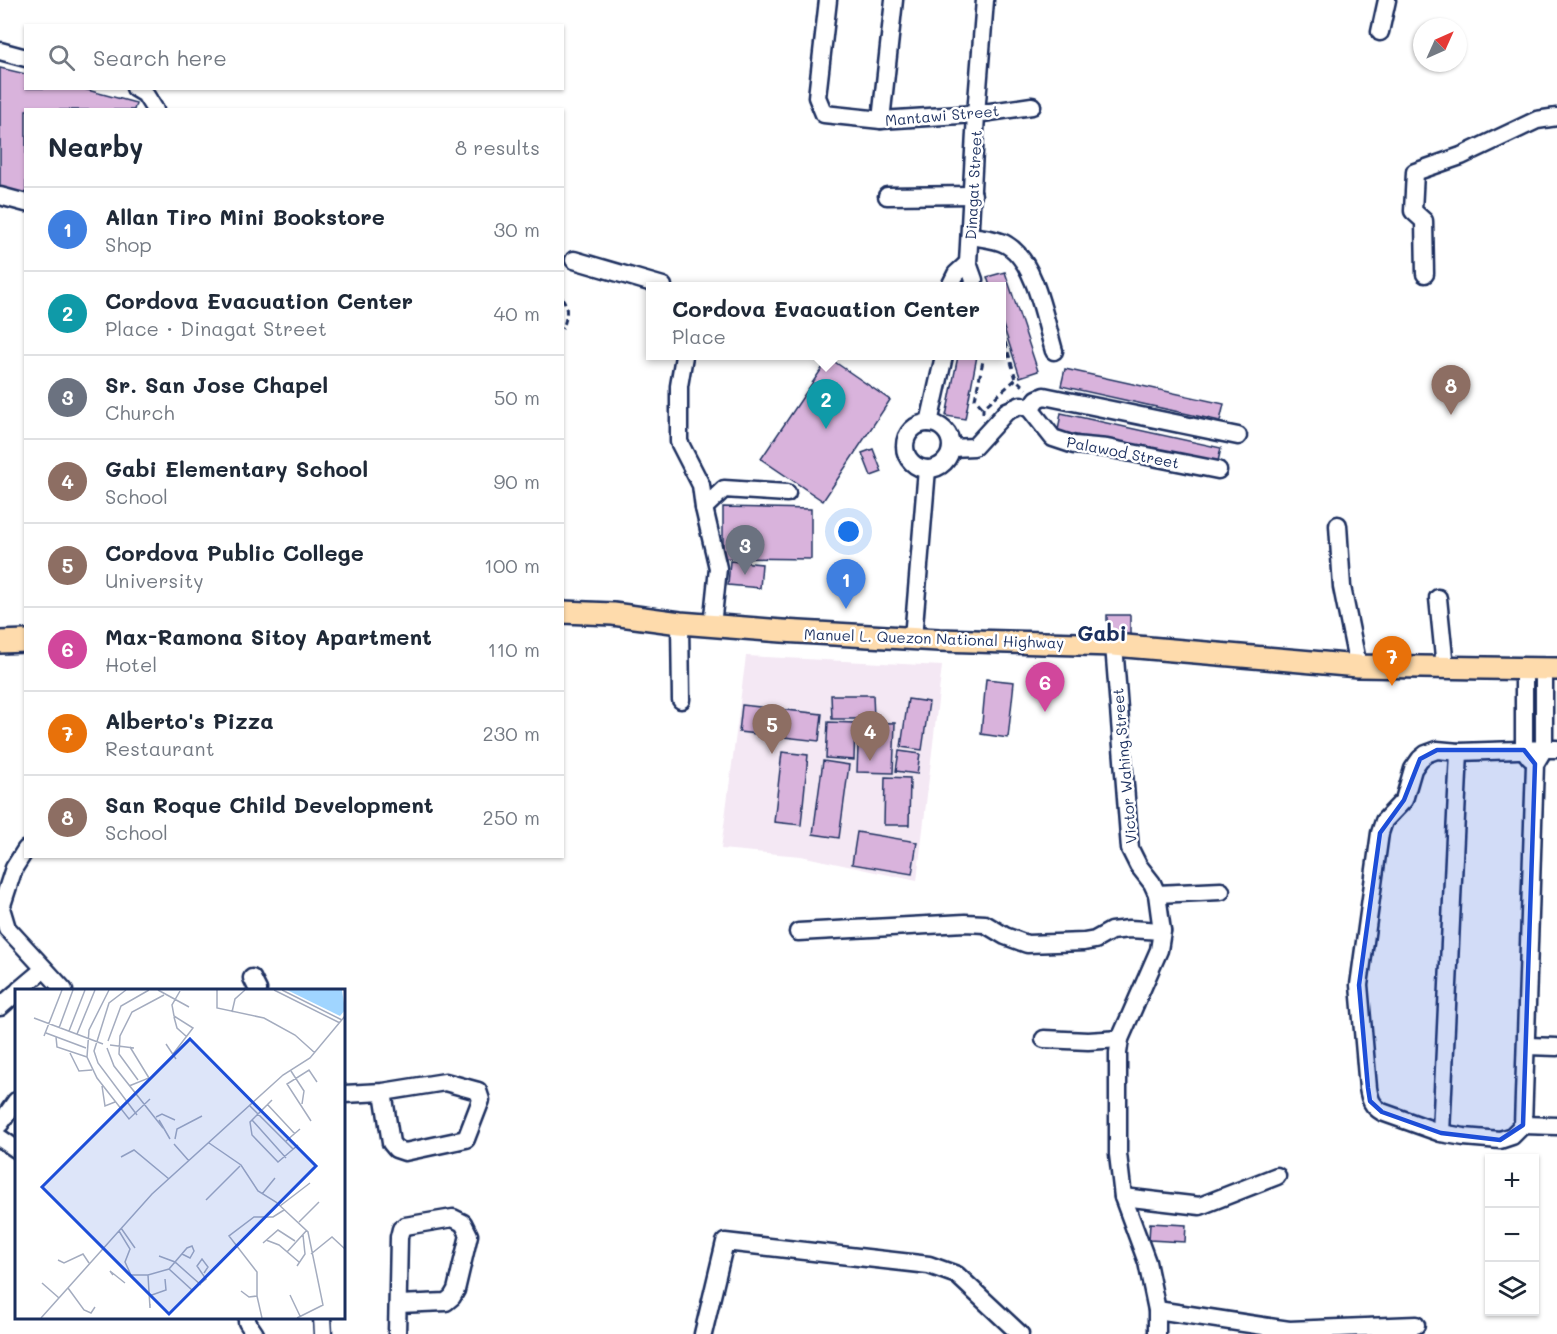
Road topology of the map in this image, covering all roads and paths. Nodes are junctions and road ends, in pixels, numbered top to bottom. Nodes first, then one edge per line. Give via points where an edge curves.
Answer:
1 (828, 0) edge
2 (894, 0) edge
3 (985, 0) edge
4 (1387, 0) edge
5 (1380, 32) dead end
6 (0, 51) edge
7 (24, 57) edge
8 (138, 90) edge
9 (1032, 106) dead end
10 (154, 108) edge
11 (976, 114) junction
12 (1557, 117) edge
13 (881, 120) junction
14 (973, 195) junction
15 (0, 196) edge
16 (887, 196) dead end
17 (24, 202) edge
18 (971, 236) junction
19 (574, 260) dead end
20 (968, 263) junction
21 (1425, 274) dead end
22 (649, 282) edge
23 (952, 282) edge
24 (974, 282) edge
25 (564, 301) edge
26 (564, 326) edge
27 (1006, 345) edge
28 (1054, 351) dead end
29 (683, 360) edge
30 (943, 360) edge
31 (983, 360) edge
32 (1033, 404) junction
33 (983, 408) dead end
34 (929, 423) junction
35 (1238, 436) dead end
36 (951, 448) junction
37 (927, 469) junction
38 (1218, 470) dead end
39 (787, 493) dead end
40 (704, 508) junction
41 (1338, 525) dead end
42 (1438, 598) dead end
43 (564, 612) edge
44 (680, 623) junction
45 (712, 626) junction
46 (913, 638) junction
47 (24, 641) edge
48 (0, 642) edge
49 (1114, 645) junction
50 (1358, 666) junction
51 (1445, 667) junction
52 (1542, 669) edge
53 (681, 700) dead end
54 (1550, 749) edge
55 (1524, 750) junction
56 (1459, 752) junction
57 (1535, 764) junction
58 (24, 851) edge
59 (7, 867) edge
60 (1221, 891) dead end
61 (1157, 894) junction
62 (1162, 931) junction
63 (798, 932) dead end
64 (44, 969) junction
65 (21, 989) edge
66 (63, 989) edge
67 (15, 994) edge
68 (0, 1007) edge
69 (1044, 1039) dead end
70 (1120, 1039) junction
71 (1527, 1046) junction
72 (1557, 1047) edge
73 (383, 1092) junction
74 (345, 1094) edge
75 (15, 1102) edge
76 (0, 1124) edge
77 (1523, 1125) junction
78 (1557, 1126) edge
79 (1441, 1133) junction
80 (0, 1138) edge
81 (15, 1148) edge
82 (1277, 1176) dead end
83 (1123, 1197) junction
84 (399, 1304) junction
85 (1156, 1310) junction
86 (247, 1319) edge
87 (322, 1319) edge
88 (1416, 1325) dead end
89 (255, 1334) edge
90 (323, 1334) edge
91 (398, 1334) edge
92 (703, 1334) edge
93 (1020, 1334) edge
94 (1157, 1334) edge

1 - 13 street, Mantawi Street via 817,97 824,114
2 - 13 street
3 - 11 street, Dinagat Street
4 - 5 street
6 - 7 street
8 - 10 street
9 - 11 street, Mantawi Street
11 - 13 street, Mantawi Street
11 - 14 street, Dinagat Street
12 - 21 street via 1538,120 1461,156 1415,172 1413,211 1424,221
14 - 16 street
14 - 18 street, Dinagat Street
15 - 17 street
18 - 20 street, Dinagat Street
18 - 28 street via 1005,243 1018,252 1028,268
19 - 22 street
20 - 23 street
20 - 24 street, Dinagat Street
25 - 26 path via 567,321
27 - 32 path via 1016,379
29 - 40 street via 679,442 701,485
30 - 34 street
31 - 33 path via 975,399
32 - 35 street via 1044,396
32 - 36 street via 1007,411 974,447
32 - 38 street, Palawod Street via 1053,438
34 - 36 street via 947,433
34 - 37 street via 911,431 905,445 911,460
36 - 37 street via 945,462
37 - 46 street
39 - 40 street via 724,489
40 - 45 street via 718,567
41 - 50 street via 1342,587
42 - 51 street
43 - 44 main road, Manuel L. Quezon National Highway
44 - 45 main road, Manuel L. Quezon National Highway
44 - 53 street
45 - 46 main road, Manuel L. Quezon National Highway
46 - 49 main road, Manuel L. Quezon National Highway
47 - 48 main road
49 - 50 main road, Manuel L. Quezon National Highway
49 - 61 street, Victor Wahing Street via 1130,849
50 - 51 main road, Manuel L. Quezon National Highway
51 - 52 main road, Manuel L. Quezon National Highway
52 - 54 street
52 - 55 street
54 - 55 street
54 - 57 street
55 - 56 street
55 - 57 street
56 - 79 street
56 - 79 street via 1437,750 1420,759 1404,800 1384,821 1359,985 1370,1101 1382,1112
57 - 71 street
58 - 59 street
59 - 64 street via 1,908 7,928
60 - 61 street
61 - 62 street, Victor Wahing Street
62 - 63 street via 1130,929 1111,931 1084,942 1027,944 985,924
62 - 70 street, Victor Wahing Street via 1159,950
64 - 65 street
64 - 66 street
67 - 68 street
69 - 70 street
70 - 83 street, Victor Wahing Street via 1118,1154
71 - 72 street
71 - 77 street
73 - 73 street via 445,1082 478,1091 482,1100 466,1139 405,1152 391,1143
73 - 74 street
75 - 76 street
77 - 78 street
77 - 79 street via 1512,1136 1500,1140
80 - 81 street
82 - 83 street via 1200,1206
83 - 85 street, Victor Wahing Street via 1147,1262
84 - 84 street via 446,1302 452,1297 469,1235 464,1223 453,1218 401,1229
84 - 91 street
85 - 88 street via 1289,1330
85 - 94 street, Victor Wahing Street
86 - 89 street
87 - 90 street
92 - 93 street via 725,1242 929,1265 957,1275

